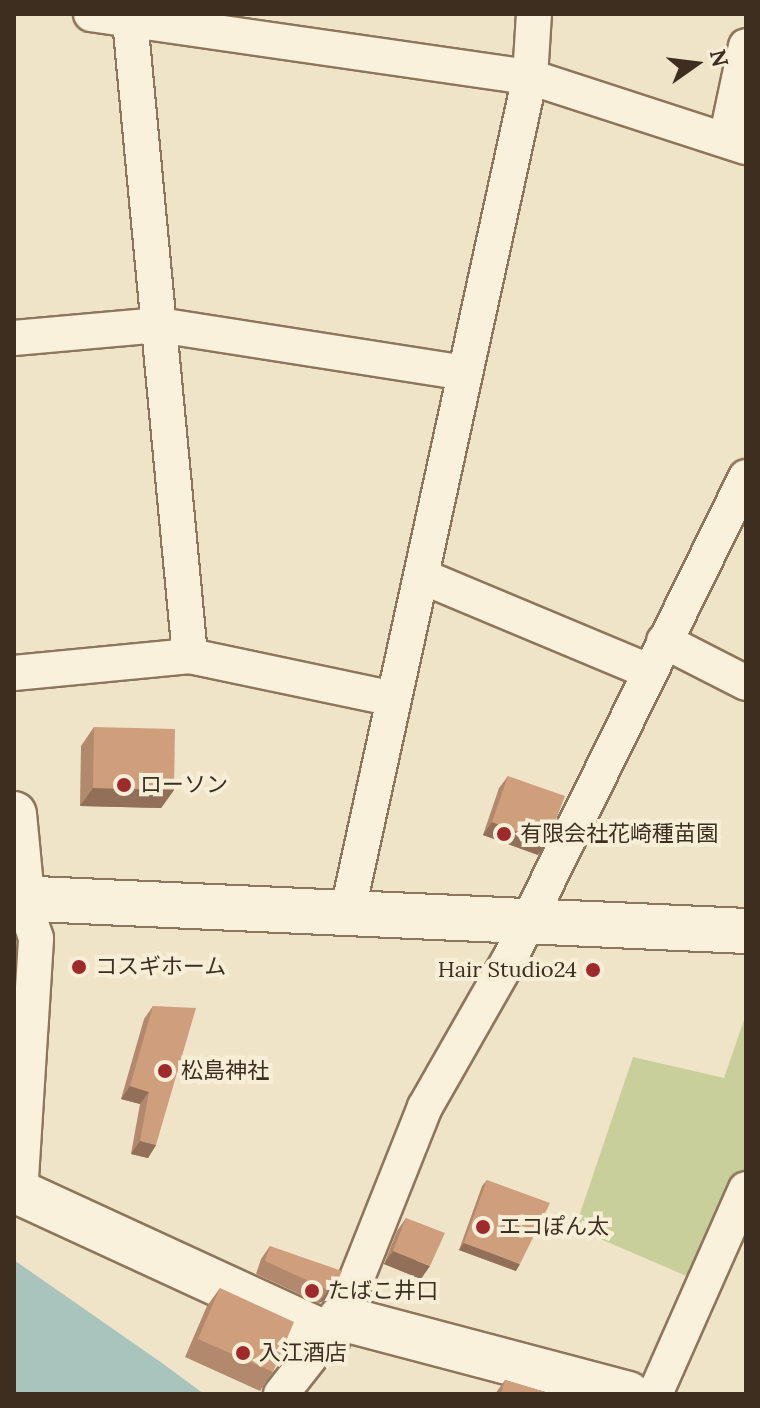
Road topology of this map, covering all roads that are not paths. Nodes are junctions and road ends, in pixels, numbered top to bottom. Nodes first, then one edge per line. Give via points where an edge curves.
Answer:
1 (91, 14) edge
2 (534, 14) edge
3 (130, 20) junction
4 (746, 46) edge
5 (530, 77) junction
6 (736, 143) edge
7 (159, 325) junction
8 (14, 338) edge
9 (465, 373) junction
10 (746, 477) edge
11 (421, 576) junction
12 (664, 641) junction
13 (190, 656) junction
14 (650, 672) junction
15 (14, 673) edge
16 (746, 683) edge
17 (394, 699) junction
18 (14, 814) edge
19 (18, 898) edge
20 (347, 914) junction
21 (528, 921) junction
22 (746, 931) edge
23 (746, 1189) edge
24 (17, 1192) edge
25 (335, 1326) junction
26 (281, 1394) edge
27 (628, 1394) edge
28 (655, 1394) edge

1 - 3 street
2 - 5 street
3 - 5 street
3 - 7 street
4 - 6 street
5 - 6 street
5 - 9 street
7 - 8 street
7 - 9 street
7 - 13 street
9 - 11 street
10 - 12 street
11 - 14 street
11 - 17 street
12 - 14 street
12 - 16 street
13 - 15 street
13 - 17 street
14 - 21 street
17 - 20 street
18 - 19 street
19 - 20 street
19 - 24 street via 36,938
20 - 21 street
21 - 22 street
21 - 25 street via 425,1107
23 - 28 street
24 - 25 street
25 - 26 street
25 - 27 street

